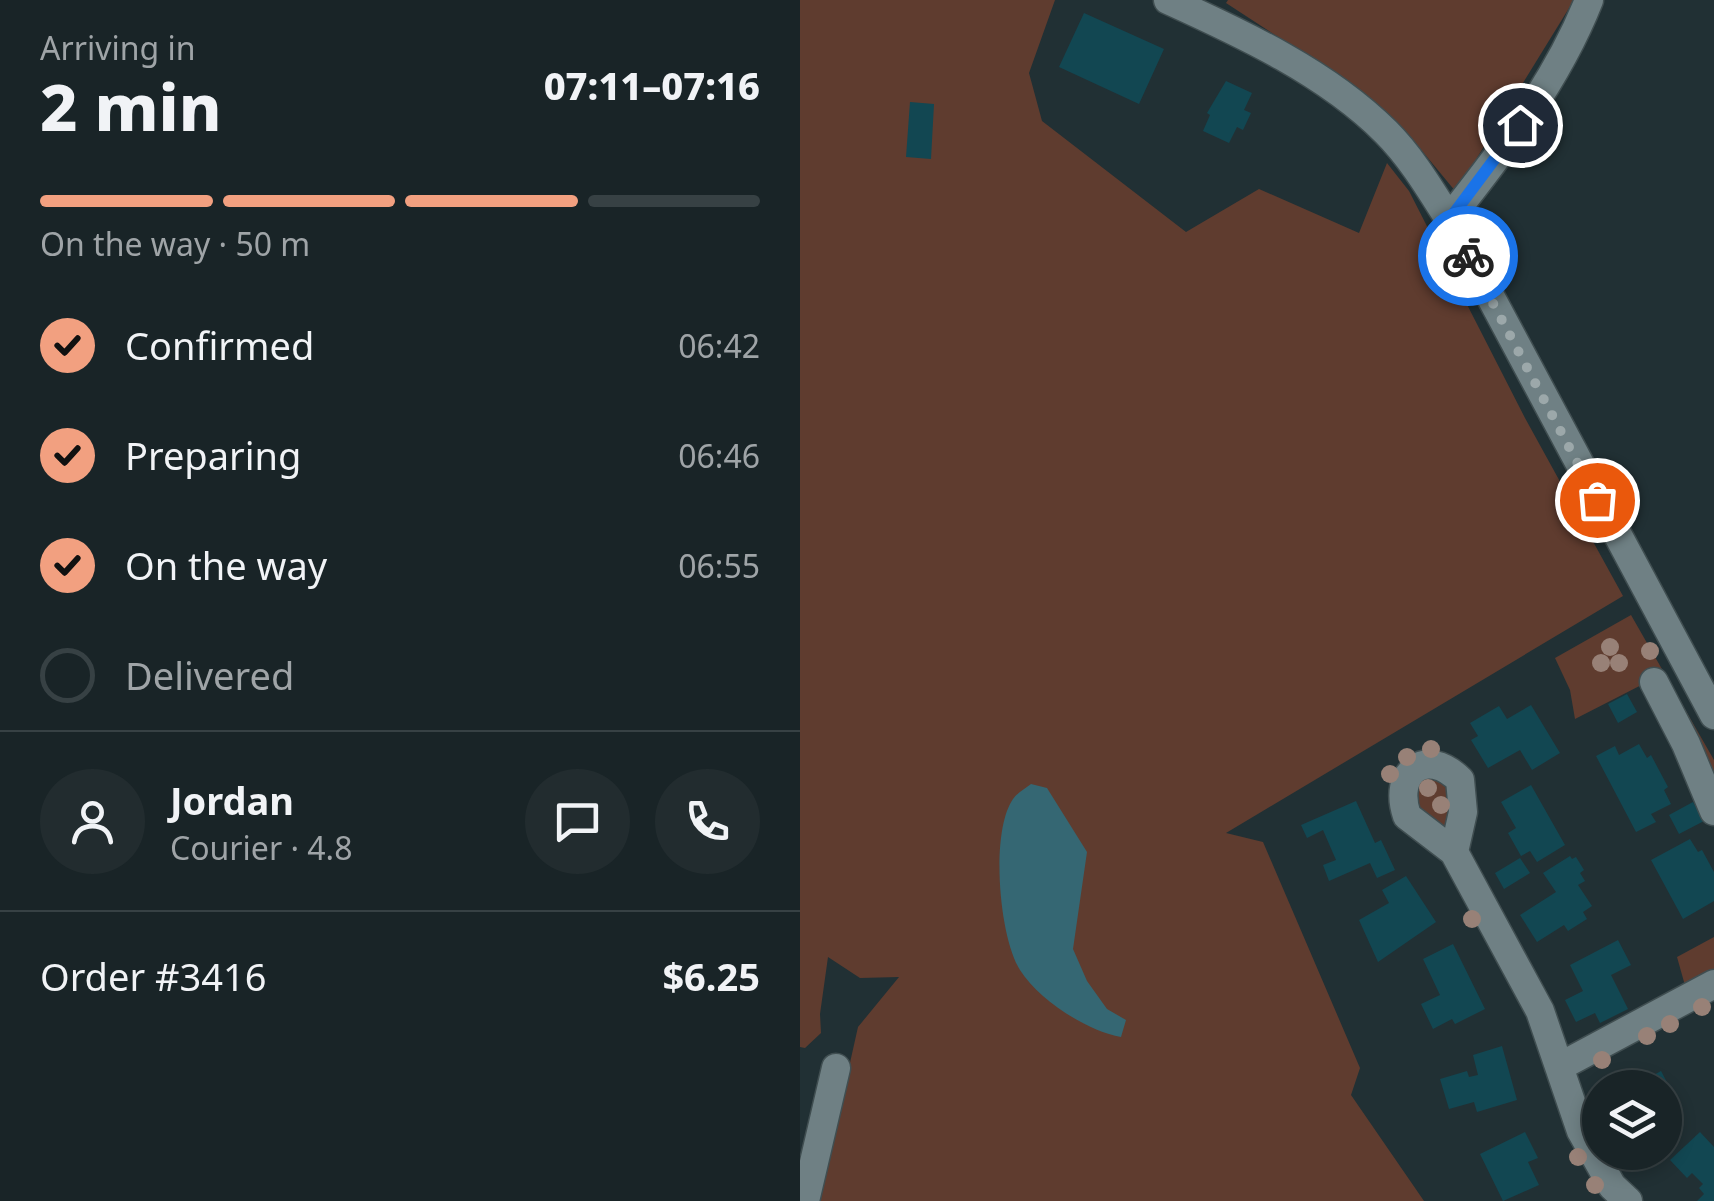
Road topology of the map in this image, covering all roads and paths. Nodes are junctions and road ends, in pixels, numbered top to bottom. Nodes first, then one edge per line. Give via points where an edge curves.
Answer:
1 (1168, 0) edge
2 (1588, 0) edge
3 (1449, 220) junction
4 (1654, 682) dead end
5 (1714, 715) edge
6 (1714, 811) edge
7 (1454, 852) dead end
8 (1714, 984) edge
9 (1559, 1067) junction
10 (836, 1068) dead end
11 (805, 1201) edge
12 (1628, 1201) edge

1 - 3 street via 1246,37 1353,103 1409,159
2 - 3 street via 1520,125
3 - 5 street
4 - 6 street
7 - 9 street via 1540,1011
8 - 9 street
9 - 12 street via 1581,1131
10 - 11 street

